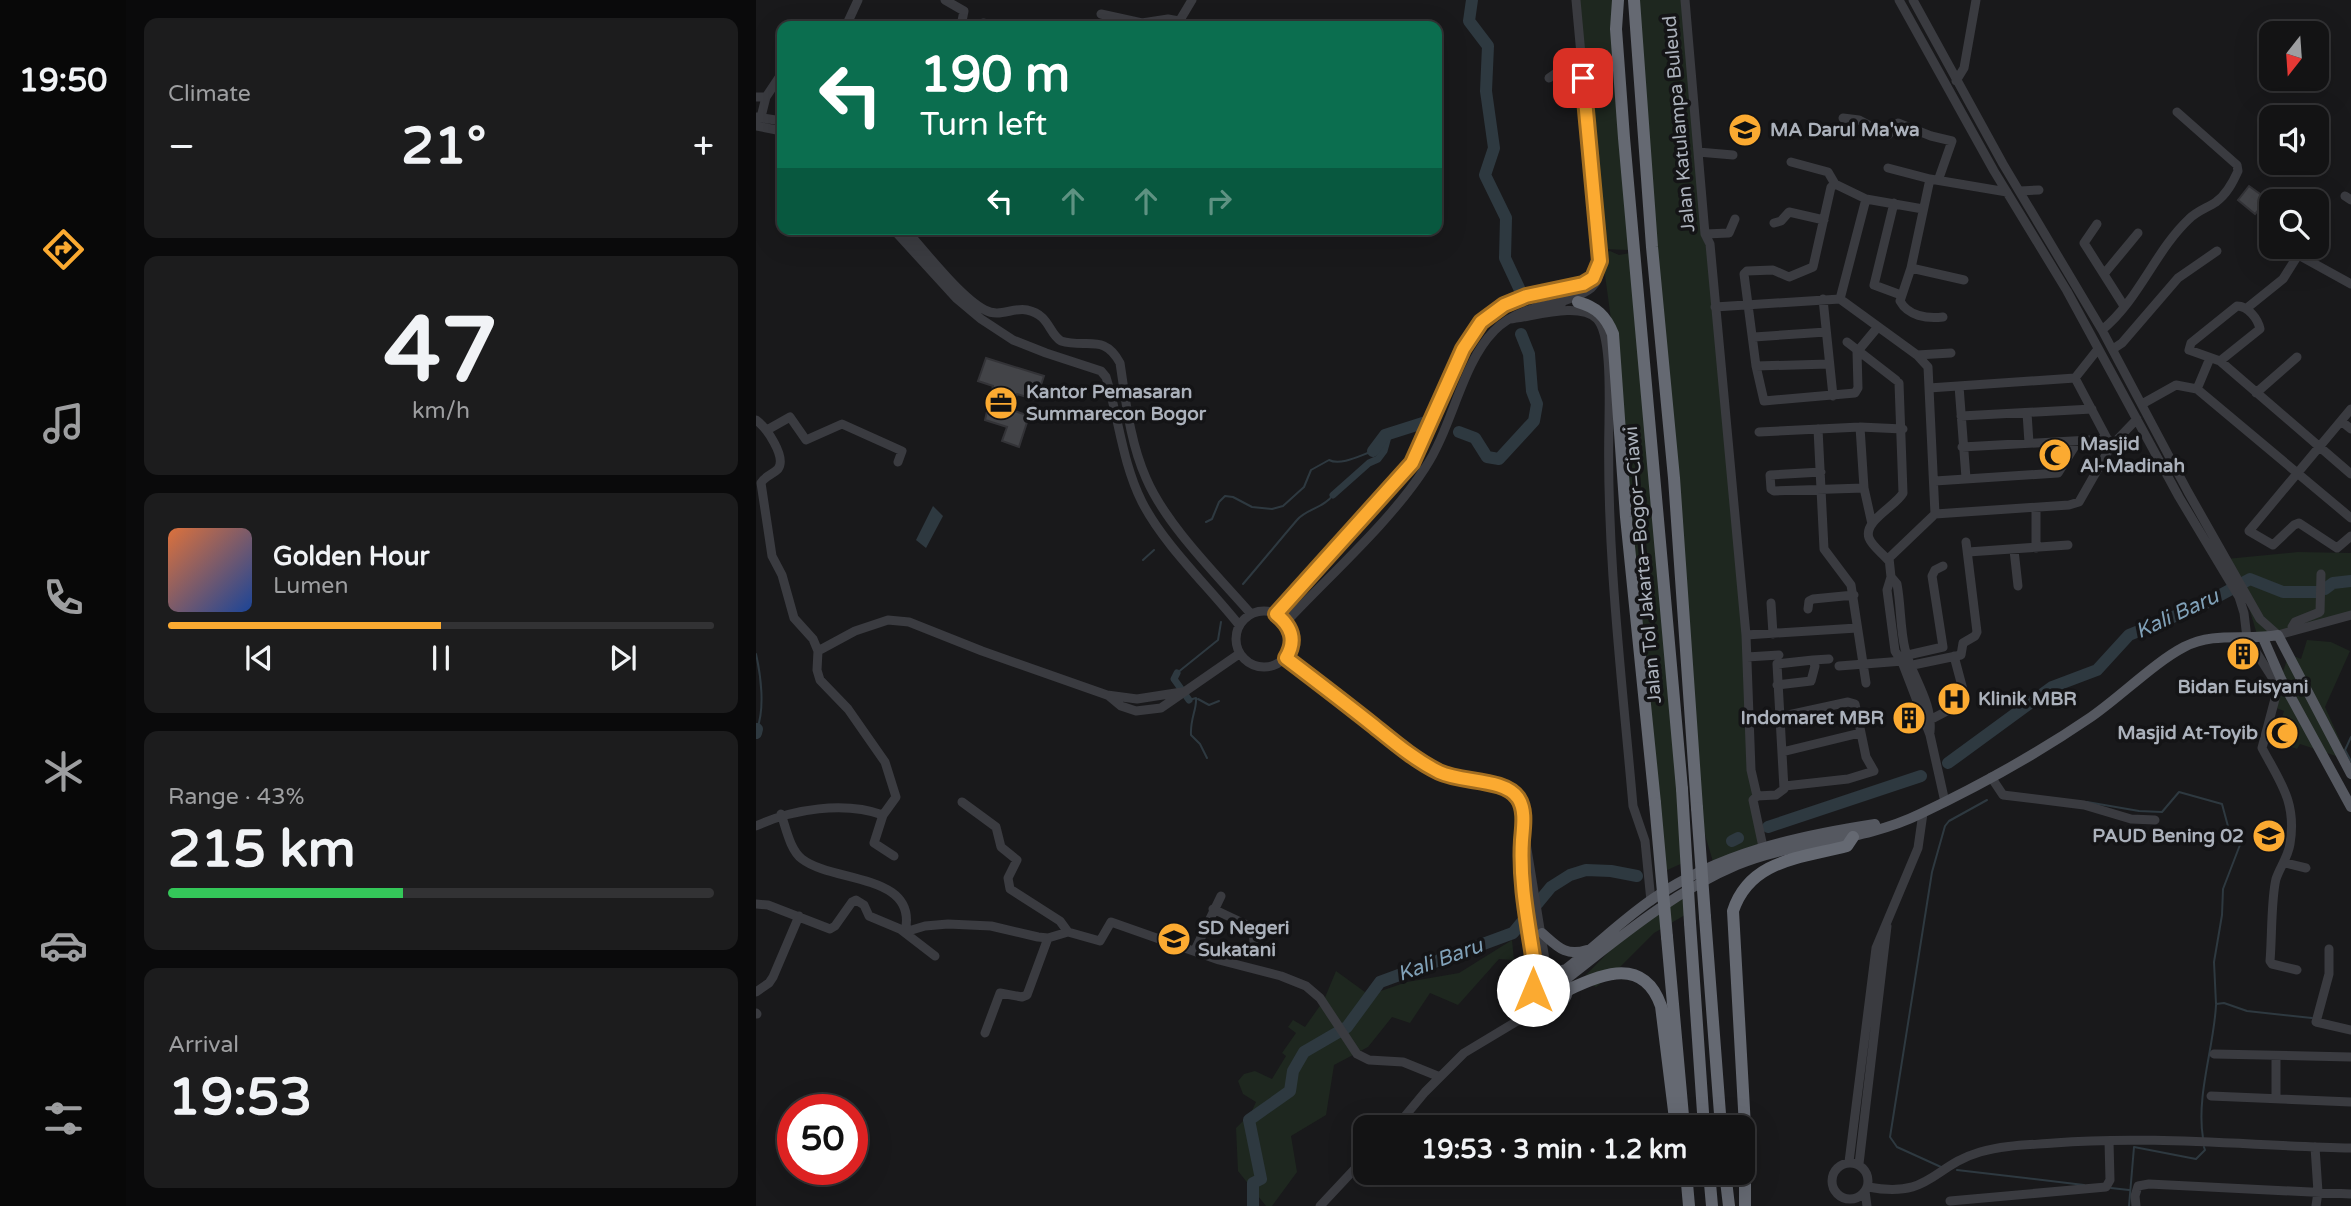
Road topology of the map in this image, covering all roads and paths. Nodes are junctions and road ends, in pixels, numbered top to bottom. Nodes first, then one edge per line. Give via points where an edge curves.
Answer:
1 (858, 0) edge
2 (945, 0) edge
3 (1192, 0) edge
4 (1576, 0) edge
5 (1618, 0) edge
6 (1634, 0) edge
7 (1685, 0) edge
8 (1899, 0) edge
9 (1913, 0) edge
10 (1976, 0) edge
11 (1101, 14) dead end
12 (851, 21) edge
13 (962, 21) edge
14 (1133, 21) edge
15 (1155, 21) edge
16 (1172, 21) edge
17 (1180, 21) edge
18 (1581, 56) junction
19 (1549, 78) dead end
20 (777, 79) edge
21 (1956, 81) junction
22 (761, 97) edge
23 (2177, 111) dead end
24 (1843, 118) dead end
25 (758, 120) edge
26 (777, 121) edge
27 (777, 129) edge
28 (1698, 152) junction
29 (1733, 155) dead end
30 (1791, 162) dead end
31 (1888, 168) dead end
32 (1935, 179) junction
33 (1835, 184) junction
34 (2039, 190) dead end
35 (2020, 191) junction
36 (2007, 192) junction
37 (1866, 199) junction
38 (1894, 203) junction
39 (1923, 209) junction
40 (1735, 219) dead end
41 (1824, 220) junction
42 (1774, 223) dead end
43 (2097, 224) dead end
44 (2138, 233) dead end
45 (1705, 234) junction
46 (898, 235) edge
47 (910, 235) edge
48 (2217, 251) dead end
49 (2296, 259) edge
50 (2305, 259) edge
51 (1600, 261) junction
52 (1911, 268) junction
53 (2104, 274) junction
54 (1964, 280) dead end
55 (2351, 284) edge
56 (2077, 286) junction
57 (2067, 291) junction
58 (1901, 295) junction
59 (1823, 299) junction
60 (1840, 299) junction
61 (1578, 302) joint
62 (1558, 303) junction
63 (1747, 303) junction
64 (2124, 306) junction
65 (1715, 307) junction
66 (2247, 308) junction
67 (983, 315) junction
68 (1943, 317) dead end
69 (1510, 319) junction
70 (1877, 328) junction
71 (2102, 330) junction
72 (1826, 332) junction
73 (1754, 337) junction
74 (1056, 338) junction
75 (1847, 342) dead end
76 (2098, 349) junction
77 (2113, 349) junction
78 (1857, 352) junction
79 (1951, 353) dead end
80 (1046, 354) junction
81 (1917, 355) junction
82 (2297, 357) dead end
83 (2210, 358) junction
84 (2220, 361) junction
85 (1829, 364) junction
86 (1756, 366) junction
87 (1451, 376) junction
88 (2075, 378) junction
89 (1466, 382) junction
90 (1959, 386) junction
91 (1929, 388) junction
92 (2197, 389) junction
93 (2256, 393) junction
94 (1833, 396) junction
95 (2142, 404) junction
96 (2092, 409) junction
97 (2351, 409) edge
98 (2027, 413) junction
99 (1961, 416) junction
100 (2137, 419) junction
101 (756, 420) edge
102 (2341, 421) junction
103 (1860, 427) junction
104 (1818, 429) junction
105 (1903, 429) junction
106 (2351, 429) edge
107 (767, 430) junction
108 (1759, 432) dead end
109 (2078, 441) junction
110 (2110, 442) junction
111 (2029, 443) junction
112 (1962, 447) junction
113 (2320, 447) junction
114 (898, 462) dead end
115 (1821, 472) junction
116 (2297, 473) junction
117 (2351, 474) edge
118 (1966, 478) junction
119 (1935, 481) junction
120 (1864, 488) junction
121 (1822, 489) junction
122 (2183, 494) junction
123 (2036, 508) junction
124 (1935, 514) junction
125 (2351, 518) edge
126 (1872, 524) junction
127 (2351, 536) edge
128 (1966, 542) dead end
129 (2068, 545) dead end
130 (2036, 548) junction
131 (2014, 550) junction
132 (1968, 552) junction
133 (1888, 560) junction
134 (1943, 566) dead end
135 (2321, 574) dead end
136 (2018, 586) dead end
137 (1854, 595) junction
138 (2242, 596) junction
139 (1771, 603) dead end
140 (1808, 609) dead end
141 (1251, 614) junction
142 (1276, 614) junction
143 (2351, 615) edge
144 (1286, 622) junction
145 (1239, 625) junction
146 (1857, 628) junction
147 (2293, 631) junction
148 (1773, 634) junction
149 (1746, 635) junction
150 (2278, 635) junction
151 (2247, 638) junction
152 (2263, 638) junction
153 (1239, 654) junction
154 (1779, 655) dead end
155 (819, 656) junction
156 (1954, 656) junction
157 (1747, 657) junction
158 (1286, 658) junction
159 (1829, 659) dead end
160 (1813, 660) junction
161 (1908, 661) junction
162 (1863, 664) junction
163 (1839, 666) dead end
164 (2279, 682) junction
165 (1866, 683) dead end
166 (1777, 685) junction
167 (1182, 692) junction
168 (1107, 695) junction
169 (1150, 697) junction
170 (1151, 711) junction
171 (1779, 717) junction
172 (1748, 719) junction
173 (1928, 721) junction
174 (1860, 733) junction
175 (1782, 752) junction
176 (2351, 774) edge
177 (1991, 777) junction
178 (1785, 786) junction
179 (1755, 798) junction
180 (1943, 799) junction
181 (962, 802) dead end
182 (2351, 807) edge
183 (1923, 813) junction
184 (781, 814) junction
185 (883, 816) junction
186 (1524, 818) junction
187 (2155, 820) dead end
188 (756, 826) edge
189 (1852, 832) junction
190 (1762, 843) junction
191 (894, 856) dead end
192 (2285, 863) junction
193 (2306, 868) dead end
194 (1221, 897) dead end
195 (1651, 901) junction
196 (756, 904) edge
197 (1213, 909) junction
198 (799, 916) junction
199 (905, 932) junction
200 (1068, 932) junction
201 (1537, 932) junction
202 (1048, 938) junction
203 (1254, 941) dead end
204 (1592, 949) junction
205 (2329, 949) dead end
206 (1195, 950) junction
207 (935, 956) dead end
208 (2297, 970) dead end
209 (1550, 972) junction
210 (1536, 977) junction
211 (1567, 985) junction
212 (756, 992) edge
213 (1544, 1005) junction
214 (2351, 1030) edge
215 (985, 1033) dead end
216 (2214, 1054) dead end
217 (2276, 1056) junction
218 (2351, 1057) edge
219 (1440, 1077) junction
220 (2211, 1096) dead end
221 (2276, 1098) junction
222 (2351, 1102) edge
223 (1407, 1115) edge
224 (1675, 1115) edge
225 (1683, 1115) edge
226 (1703, 1115) edge
227 (1720, 1115) edge
228 (2109, 1141) junction
229 (2315, 1147) junction
230 (2351, 1148) edge
231 (1854, 1163) junction
232 (1353, 1171) edge
233 (1687, 1185) edge
234 (1710, 1185) edge
235 (1727, 1185) edge
236 (2318, 1192) junction
237 (2351, 1194) edge
238 (1862, 1195) edge
239 (1950, 1200) dead end
240 (1320, 1206) edge
241 (1689, 1206) edge
242 (1712, 1206) edge
243 (1729, 1206) edge
244 (1745, 1206) edge
245 (1867, 1206) edge
246 (2136, 1206) edge
247 (2316, 1206) edge

1 - 12 street
2 - 13 street via 964,11
3 - 17 street
4 - 18 street
5 - 226 highway, Jalan Tol Jakarta–Bogor–Ciawi, bridge via 1624,138 1682,789
6 - 227 highway, Jalan Tol Jakarta–Bogor–Ciawi, bridge
7 - 28 street, Jalan Katulampa Buleud
8 - 36 street
9 - 21 street
10 - 21 street via 1964,68
11 - 14 street
15 - 16 street
18 - 19 street
18 - 51 street
20 - 22 street
21 - 35 street
22 - 25 street
23 - 64 street via 2237,165 2238,171 2229,189 2190,218 2162,248
24 - 32 street via 1859,120 1888,135 1898,122 1952,141
25 - 26 street
25 - 27 street
28 - 29 street
28 - 45 street, Jalan Katulampa Buleud
30 - 33 street via 1828,172
31 - 32 street
32 - 36 street
32 - 39 street
33 - 37 street
33 - 41 street
34 - 35 street
35 - 56 street
36 - 57 street
37 - 38 street
37 - 60 street
38 - 39 street
38 - 58 street via 1874,285
39 - 52 street
40 - 45 street via 1729,233
41 - 42 street via 1789,212
41 - 63 street via 1814,266 1789,277 1773,270 1745,272
43 - 53 street via 2084,243
44 - 53 street
45 - 65 street, Jalan Katulampa Buleud via 1710,244
46 - 67 street via 956,298
47 - 67 street
48 - 77 street via 2171,285
49 - 66 street via 2283,279
50 - 55 street
51 - 62 street via 1601,275 1595,285
51 - 87 street via 1593,278 1583,284 1526,296 1481,322
52 - 54 street
52 - 58 street
53 - 64 street
56 - 57 street
56 - 71 street
57 - 76 street
58 - 68 street via 1902,306 1916,314
59 - 60 street
59 - 63 street
59 - 72 street
60 - 70 street
61 - 62 street
61 - 225 highway, bridge via 1601,312 1613,334
62 - 69 street
63 - 65 street
63 - 73 street
64 - 71 street
65 - 149 street
66 - 83 street via 2236,306 2190,344 2190,351
66 - 84 street via 2260,329
67 - 74 street via 1027,310 1045,318
67 - 80 street via 1013,340
69 - 89 street via 1481,348
69 - 195 street via 1578,309 1594,316 1604,331 1609,396 1607,502 1633,806 1645,841
70 - 78 street
70 - 81 street
71 - 77 street
72 - 73 street
72 - 85 street
73 - 86 street
74 - 80 street
74 - 141 street via 1103,344 1115,354 1146,478 1170,518
75 - 78 street
76 - 88 street
76 - 100 street
77 - 95 street
78 - 94 street via 1857,390
78 - 105 street via 1898,382
79 - 81 street
80 - 145 street via 1093,366 1106,377 1118,432 1142,501 1158,528
81 - 91 street via 1929,370
82 - 93 street
83 - 84 street
83 - 92 street
84 - 93 street
85 - 86 street
85 - 94 street
86 - 94 street via 1763,401
87 - 89 street
87 - 142 street via 1419,450 1401,477
88 - 90 street
88 - 96 street
89 - 144 street via 1434,454 1415,483
90 - 91 street
90 - 99 street
91 - 119 street
92 - 95 street via 2176,386
92 - 116 street
93 - 113 street
95 - 122 street
96 - 98 street
96 - 110 street
97 - 102 street
98 - 99 street
98 - 111 street
99 - 112 street
100 - 110 street
100 - 122 street
101 - 107 street
102 - 106 street
102 - 113 street
103 - 104 street
103 - 105 street
103 - 120 street
104 - 108 street
104 - 115 street
105 - 126 street via 1903,495
107 - 114 street via 789,416 806,440 842,424 902,451
107 - 155 street via 781,462 761,483 769,546 794,618 813,639
109 - 110 street
109 - 111 street
109 - 118 street via 2058,473
110 - 123 street via 2081,501
111 - 112 street
112 - 118 street
113 - 116 street
113 - 117 street
115 - 121 street
115 - 121 street via 1769,477 1773,491
116 - 125 street
116 - 127 street via 2250,534 2273,545 2294,525 2303,524 2337,548
118 - 119 street
119 - 124 street
120 - 121 street
120 - 126 street
121 - 137 street via 1824,549 1852,584
122 - 138 street
123 - 124 street
123 - 130 street
124 - 133 street
126 - 133 street via 1869,537
128 - 132 street
129 - 130 street
130 - 131 street
131 - 132 street
131 - 136 street
132 - 156 street via 1977,632 1963,643 1961,655
133 - 161 street via 1895,651
134 - 161 street via 1932,576 1943,647
135 - 147 street via 2320,612 2295,622
137 - 140 street via 1813,599
137 - 146 street
138 - 150 street
138 - 151 street
139 - 148 street
141 - 142 street
141 - 145 street
142 - 144 street
143 - 147 street
144 - 158 street via 1292,641
145 - 153 street via 1235,639
146 - 148 street
146 - 162 street
147 - 150 street
148 - 149 street
149 - 157 street
150 - 152 main road
150 - 176 main road
151 - 152 main road
151 - 164 street
151 - 177 main road via 2217,636 2184,647 2092,717
152 - 164 main road
153 - 158 street via 1250,665 1265,668
153 - 167 street
154 - 157 street
155 - 168 street via 855,631 888,620 909,622
155 - 185 street via 820,680 848,709 889,769 896,797
156 - 161 street
156 - 173 street via 1966,701
157 - 172 street
158 - 186 street via 1426,765 1462,780 1511,791
159 - 160 street
160 - 166 street via 1811,681
160 - 166 street via 1778,663
161 - 162 street
161 - 173 street
162 - 163 street
162 - 165 street
164 - 182 main road
164 - 192 street via 2262,748 2283,782 2291,808
166 - 171 street
167 - 169 street
167 - 170 street
168 - 169 street
168 - 170 street via 1121,706
169 - 170 street
171 - 172 street
171 - 174 street via 1852,703
171 - 175 street
172 - 179 street
173 - 180 street
174 - 175 street
174 - 178 street via 1874,771 1848,779
175 - 178 street
177 - 180 main road
177 - 187 street via 2003,795
178 - 179 street via 1783,793
179 - 190 street
180 - 183 main road
181 - 200 street via 996,827 1001,847 1017,860 1007,878 1010,889 1060,921
183 - 189 main road
183 - 231 street via 1919,848 1876,948
184 - 185 street via 855,808
184 - 188 street
184 - 199 street via 804,860 840,876 877,883 894,895 908,918
185 - 191 street via 874,843
186 - 201 street
186 - 201 street via 1523,891
189 - 190 main road
189 - 211 main road via 1737,865 1673,899
189 - 244 highway via 1847,846 1767,868 1741,891 1733,911
190 - 195 main road
192 - 193 street
192 - 208 street via 2275,886 2270,961
194 - 197 street
195 - 204 main road
196 - 198 street
197 - 203 street via 1247,925
197 - 206 street
198 - 199 street via 833,928 856,900 869,916
198 - 212 street via 774,976
199 - 202 street via 948,924 990,926
199 - 207 street
200 - 202 street
200 - 206 street via 1100,942 1111,922
201 - 204 main road via 1564,952
201 - 209 street
201 - 210 street
202 - 215 street via 1027,995 1000,993
204 - 209 main road via 1566,968
205 - 214 street via 2329,974 2316,1017 2318,1023
206 - 219 street via 1306,986 1320,998 1363,1058 1397,1060
209 - 210 main road
209 - 211 main road
210 - 213 main road via 1534,995
211 - 213 main road via 1560,1004
211 - 224 highway via 1618,973 1643,980 1656,993
213 - 219 street via 1464,1053
216 - 217 street
217 - 218 street
217 - 221 street
219 - 223 street
220 - 221 street
221 - 222 street
228 - 229 street
228 - 238 street via 1978,1153 1910,1189
228 - 239 street via 2110,1180 2103,1188
229 - 230 street
229 - 236 street
231 - 238 street via 1866,1171
231 - 238 street via 1836,1170 1833,1185 1842,1197
232 - 240 street
233 - 241 highway
234 - 242 highway
235 - 243 highway
236 - 237 street
236 - 246 street via 2149,1184 2138,1186
236 - 247 street
238 - 245 street

